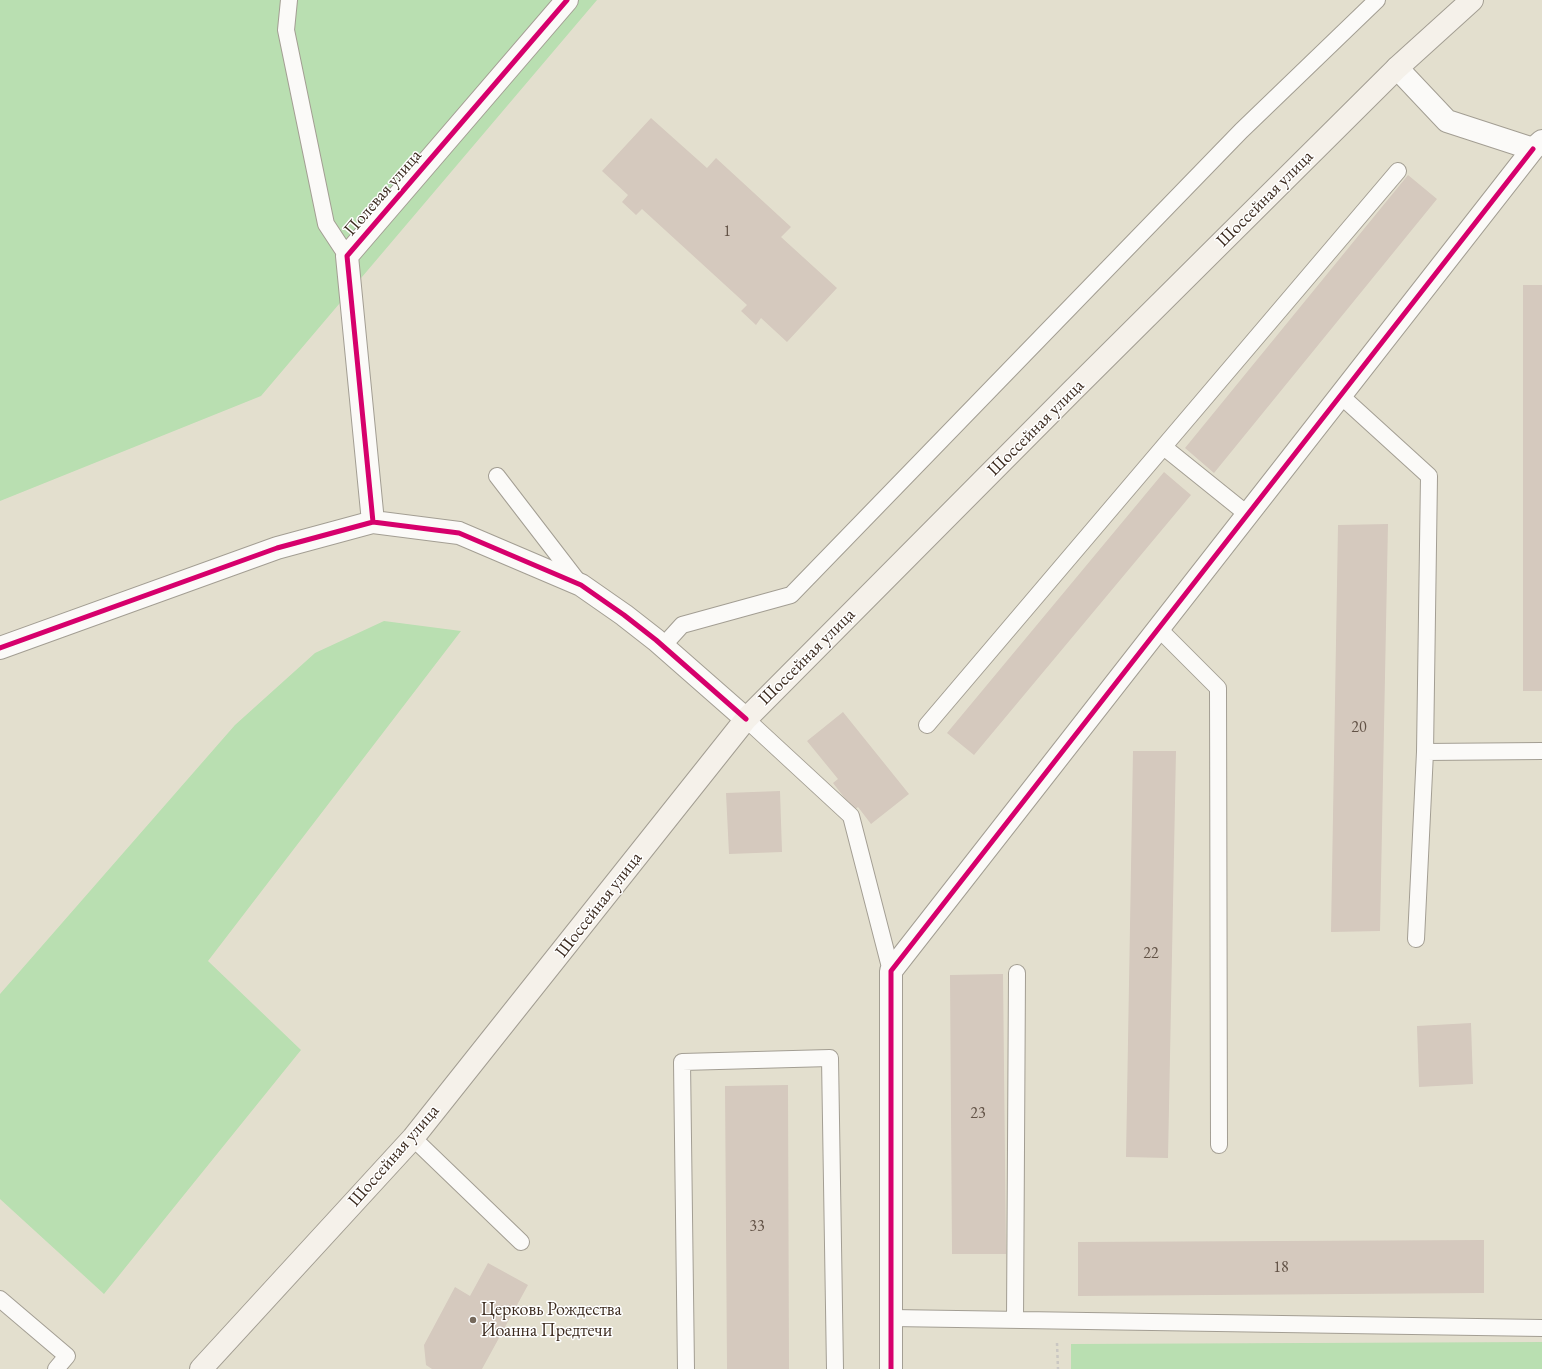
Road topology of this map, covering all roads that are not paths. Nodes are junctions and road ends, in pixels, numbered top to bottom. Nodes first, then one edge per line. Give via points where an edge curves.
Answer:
1 (289, 0) edge
2 (567, 0) edge
3 (1377, 0) edge
4 (1472, 0) edge
5 (1397, 68) junction
6 (1539, 149) edge
7 (1398, 171) dead end
8 (347, 256) junction
9 (1340, 396) junction
10 (1165, 448) junction
11 (497, 476) dead end
12 (1247, 514) junction
13 (374, 522) junction
14 (581, 585) junction
15 (1158, 628) junction
16 (663, 646) junction
17 (0, 648) edge
18 (746, 719) junction
19 (927, 725) dead end
20 (1542, 751) edge
21 (1425, 752) junction
22 (1416, 939) dead end
23 (891, 971) junction
24 (1017, 974) dead end
25 (414, 1138) junction
26 (1218, 1145) dead end
27 (521, 1242) dead end
28 (0, 1299) edge
29 (892, 1318) junction
30 (1015, 1320) junction
31 (1542, 1328) edge
32 (56, 1369) edge
33 (201, 1369) edge
34 (686, 1369) edge
35 (835, 1369) edge
36 (891, 1369) edge

1 - 8 lane via 286,30 326,224
2 - 8 street, Полевая улица
3 - 16 lane via 1241,131 791,595 682,625
4 - 5 main road, Шоссейная улица
5 - 6 street via 1447,121
5 - 18 main road, Шоссейная улица
6 - 9 street
7 - 10 lane
8 - 13 street, Полевая улица
9 - 12 street
9 - 21 lane via 1429,476
10 - 12 lane
10 - 19 lane
11 - 14 lane
12 - 15 street
13 - 14 street via 459,533
13 - 17 street via 277,548
14 - 16 street
15 - 23 street
15 - 26 lane via 1218,688
16 - 18 street
18 - 23 lane via 851,816
18 - 25 main road, Шоссейная улица
20 - 21 lane
21 - 22 lane
23 - 29 street
24 - 30 lane
25 - 27 lane
25 - 33 main road, Шоссейная улица
28 - 32 lane via 67,1356
29 - 30 lane
29 - 36 street
30 - 31 lane
34 - 35 lane via 682,1062 830,1058

